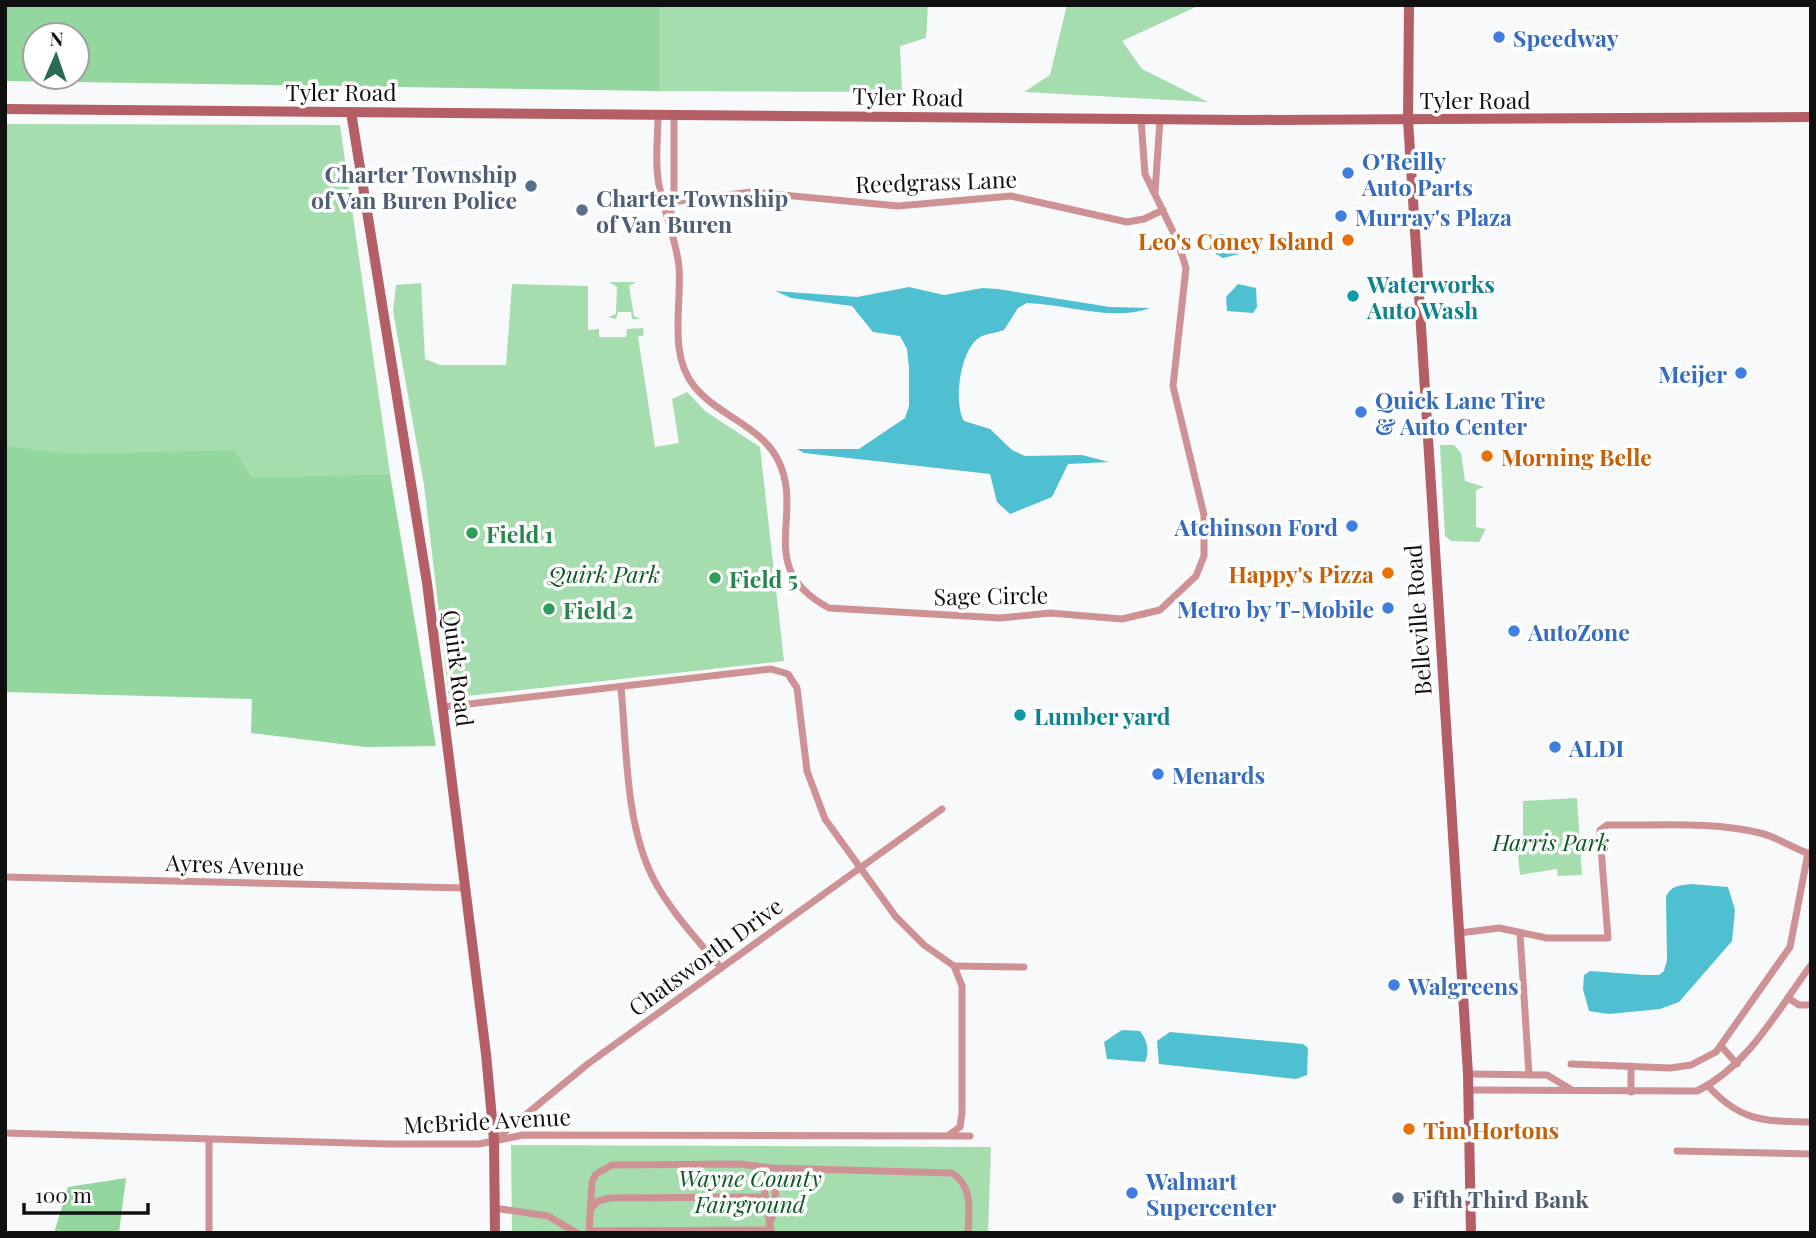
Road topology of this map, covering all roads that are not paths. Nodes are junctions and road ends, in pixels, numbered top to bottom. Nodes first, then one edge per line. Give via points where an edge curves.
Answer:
1 (1409, 5) edge
2 (5, 108) edge
3 (351, 112) junction
4 (658, 115) junction
5 (674, 115) junction
6 (1811, 117) edge
7 (1142, 120) junction
8 (1160, 120) junction
9 (1408, 120) junction
10 (1155, 193) junction
11 (674, 202) junction
12 (664, 203) junction
13 (1163, 210) junction
14 (669, 218) junction
15 (621, 688) junction
16 (443, 707) junction
17 (942, 809) dead end
18 (1809, 853) edge
19 (859, 868) junction
20 (5, 877) edge
21 (464, 888) junction
22 (1459, 933) junction
23 (1520, 933) junction
24 (1811, 965) edge
25 (954, 966) junction
26 (1024, 967) dead end
27 (721, 968) junction
28 (1788, 998) junction
29 (1811, 1005) edge
30 (1721, 1046) junction
31 (1571, 1064) dead end
32 (1737, 1064) junction
33 (1630, 1066) junction
34 (1468, 1074) junction
35 (1529, 1075) junction
36 (1708, 1086) junction
37 (1469, 1090) junction
38 (1573, 1091) junction
39 (1631, 1092) junction
40 (1811, 1122) edge
41 (5, 1133) edge
42 (945, 1135) junction
43 (970, 1136) dead end
44 (209, 1140) junction
45 (494, 1140) junction
46 (1677, 1151) dead end
47 (1811, 1154) edge
48 (771, 1168) junction
49 (765, 1197) junction
50 (494, 1208) junction
51 (590, 1211) junction
52 (770, 1228) edge
53 (589, 1232) edge
54 (209, 1233) edge
55 (495, 1233) edge
56 (577, 1233) edge
57 (968, 1233) edge
58 (1471, 1233) edge

1 - 9 street, Belleville Road
2 - 3 street, Tyler Road
3 - 4 street, Tyler Road
3 - 16 street, Quirk Road
4 - 5 street, Tyler Road
4 - 12 street, Sage Circle via 658,177
5 - 7 street, Tyler Road
5 - 11 street, Sage Circle
6 - 9 street, Tyler Road
7 - 8 street, Tyler Road
7 - 10 street, Sage Circle via 1145,174
8 - 9 street, Tyler Road
8 - 10 street, Sage Circle
9 - 22 street, Belleville Road
10 - 13 street, Sage Circle
11 - 12 street, Reedgrass Lane
11 - 13 street, Reedgrass Lane via 751,192 898,206 1011,196 1127,222
11 - 14 street, Sage Circle
12 - 14 street, Sage Circle
13 - 14 street, Sage Circle via 1186,268 1173,386 1205,515 1206,542 1196,576 1180,593 1160,610 1122,619 1050,613 1000,618 867,612 829,608 808,597 794,582 784,549 785,487 778,459 760,436 716,407 692,384 682,362 678,265
15 - 16 street
15 - 19 street via 771,669 788,674 797,688 812,789 825,819
15 - 27 street via 637,832 648,866 668,903
16 - 21 street, Quirk Road
17 - 19 street, Chatsworth Drive
18 - 23 street via 1775,837 1730,828 1607,825 1600,835 1608,939
18 - 30 street via 1790,947
19 - 25 street via 903,925
19 - 27 street, Chatsworth Drive
20 - 21 street, Ayres Avenue
21 - 45 street, Quirk Road
22 - 23 street via 1499,928
22 - 34 street, Belleville Road
23 - 35 street
24 - 28 street
25 - 26 street
25 - 42 street via 962,986 962,1113 960,1127
27 - 45 street, Chatsworth Drive via 589,1063
28 - 29 street
28 - 32 street
30 - 32 street
30 - 33 street via 1691,1065
31 - 33 street
32 - 36 street
33 - 39 street
34 - 35 street
34 - 37 street, Belleville Road
35 - 38 street via 1547,1075
36 - 39 street via 1697,1091
36 - 40 street via 1724,1104 1747,1117
37 - 38 street
37 - 58 street, Belleville Road
38 - 39 street
41 - 44 street, McBride Avenue
42 - 43 street, McBride Avenue
42 - 45 street, McBride Avenue via 523,1135
44 - 45 street, McBride Avenue via 479,1144
44 - 54 street
45 - 50 street, Quirk Road
46 - 47 street
48 - 49 street
48 - 51 street via 612,1165 596,1174 592,1182
48 - 52 street via 775,1214
48 - 57 street via 944,1171 960,1178 968,1196
49 - 51 street via 609,1198
49 - 52 street
50 - 55 street, Quirk Road
50 - 56 street via 548,1216
51 - 53 street
52 - 53 street

